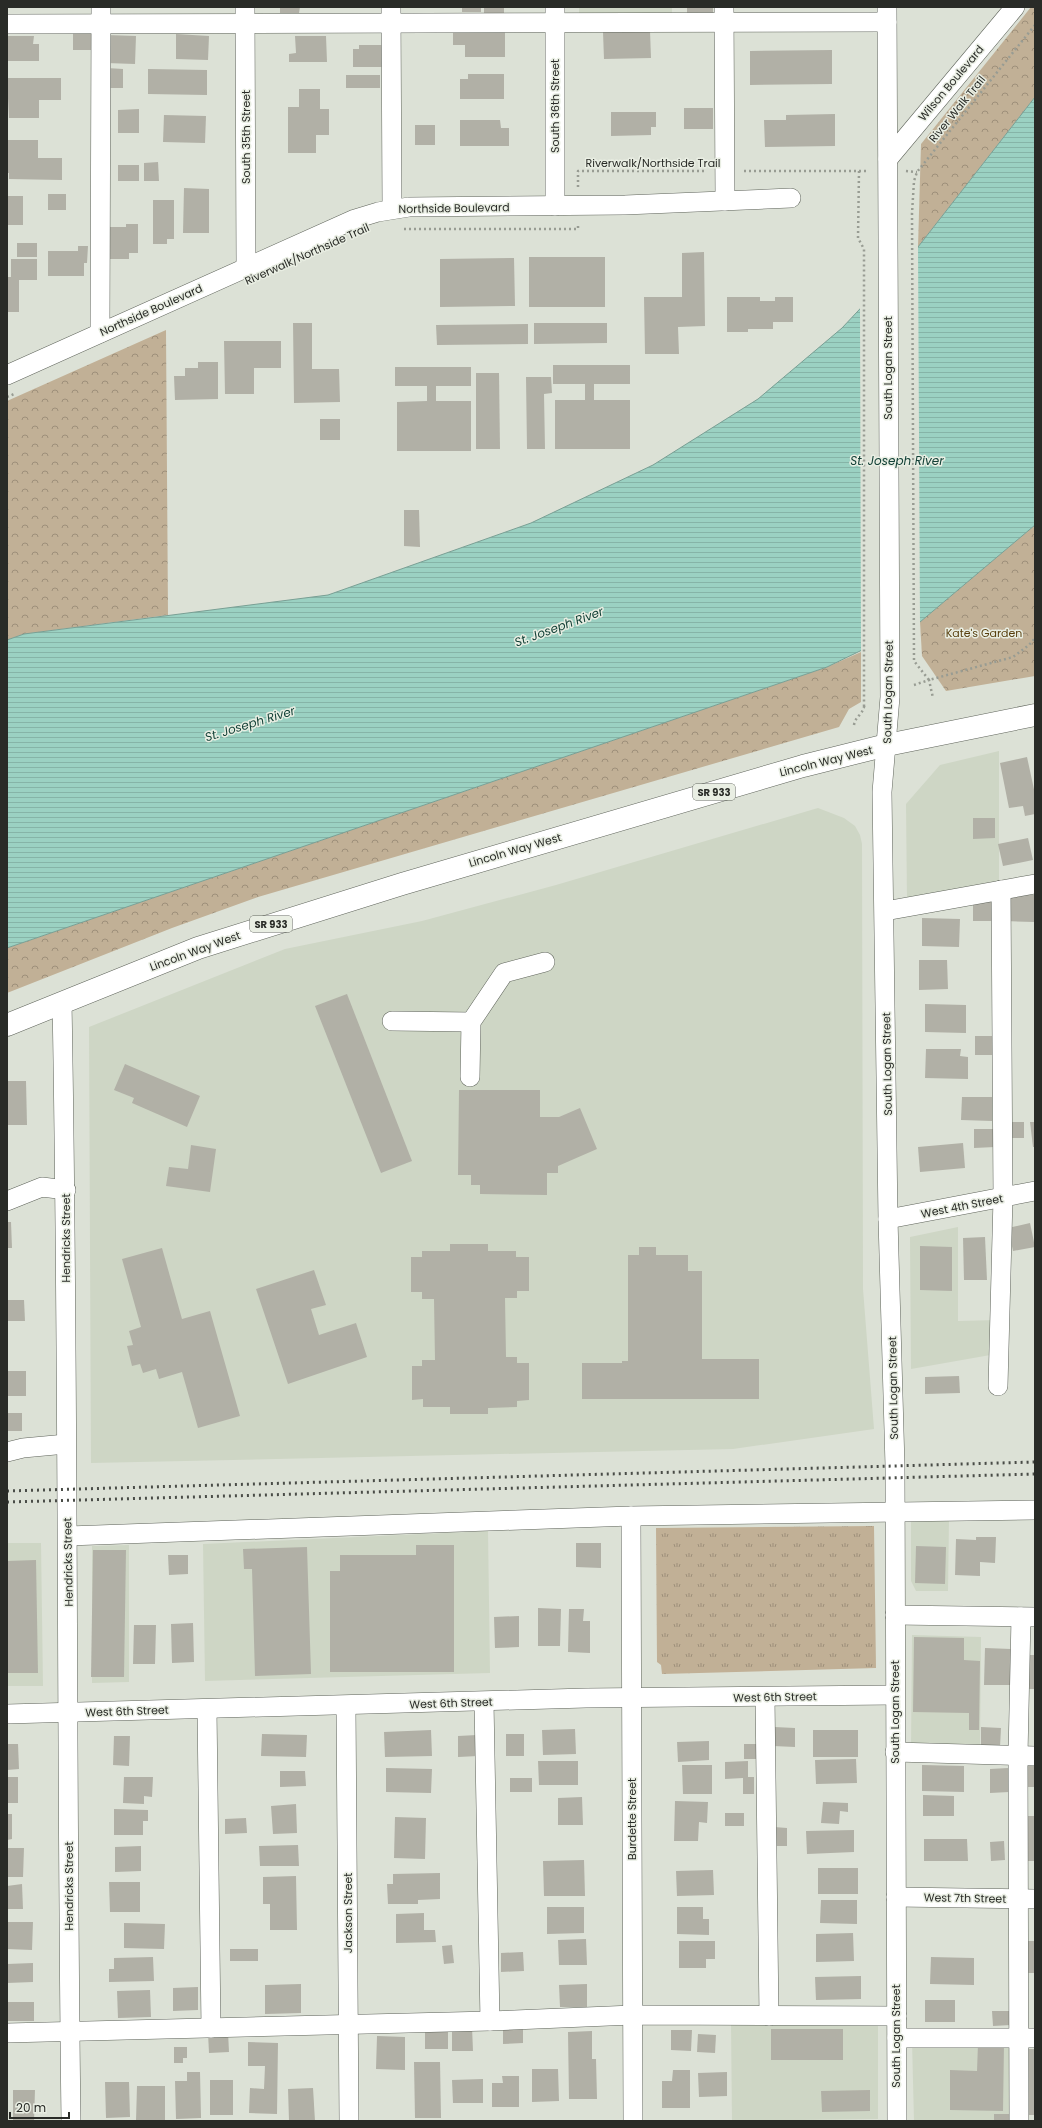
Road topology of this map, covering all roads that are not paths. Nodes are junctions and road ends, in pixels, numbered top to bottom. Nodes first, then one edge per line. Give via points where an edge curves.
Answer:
1 (1015, 7) edge
2 (887, 14) edge
3 (100, 15) edge
4 (245, 15) edge
5 (391, 15) edge
6 (555, 15) edge
7 (725, 15) edge
8 (7, 24) edge
9 (888, 159) junction
10 (791, 198) dead end
11 (725, 201) junction
12 (555, 206) junction
13 (392, 209) junction
14 (246, 267) junction
15 (100, 333) junction
16 (7, 375) edge
17 (1035, 715) edge
18 (887, 745) junction
19 (1035, 884) edge
20 (1001, 890) junction
21 (885, 911) junction
22 (545, 962) dead end
23 (62, 1002) junction
24 (392, 1021) dead end
25 (471, 1022) junction
26 (7, 1025) edge
27 (470, 1077) dead end
28 (66, 1190) junction
29 (1035, 1191) edge
30 (1003, 1198) junction
31 (7, 1201) edge
32 (888, 1219) junction
33 (998, 1386) dead end
34 (66, 1444) junction
35 (7, 1452) edge
36 (1035, 1510) edge
37 (895, 1512) junction
38 (631, 1516) junction
39 (68, 1536) junction
40 (895, 1615) junction
41 (1028, 1617) edge
42 (895, 1695) junction
43 (764, 1697) junction
44 (632, 1698) junction
45 (484, 1702) junction
46 (346, 1706) junction
47 (207, 1709) junction
48 (69, 1712) junction
49 (7, 1714) edge
50 (895, 1752) junction
51 (1027, 1756) edge
52 (896, 1897) junction
53 (1027, 1898) edge
54 (633, 2015) junction
55 (769, 2016) junction
56 (896, 2016) junction
57 (490, 2021) junction
58 (348, 2024) junction
59 (211, 2028) junction
60 (70, 2031) junction
61 (7, 2033) edge
62 (896, 2038) junction
63 (1027, 2038) edge
64 (71, 2121) edge
65 (349, 2121) edge
66 (633, 2121) edge
67 (896, 2121) edge
68 (1019, 2121) edge

1 - 9 street, Wilson Boulevard
2 - 7 street
2 - 9 street, South Logan Street
3 - 4 street
3 - 8 street
3 - 15 street
4 - 5 street
4 - 14 street, South 35th Street
5 - 6 street
5 - 13 street
6 - 7 street
6 - 12 street, South 36th Street
7 - 11 street
9 - 18 street, South Logan Street via 890,696
10 - 11 street, Northside Boulevard
11 - 12 street, Northside Boulevard
12 - 13 street, Northside Boulevard
13 - 14 street, Northside Boulevard via 355,219
14 - 15 street, Northside Boulevard
15 - 16 street, Northside Boulevard
17 - 18 main road, Lincoln Way West / SR 933
18 - 21 street, South Logan Street via 882,790
18 - 23 main road, Lincoln Way West / SR 933 via 803,766 309,912 198,948
19 - 20 street
20 - 21 street
20 - 30 street
21 - 32 street, South Logan Street
22 - 25 street via 504,973
23 - 26 main road, Lincoln Way West / SR 933
23 - 28 street, Hendricks Street
24 - 25 street
25 - 27 street
28 - 31 street via 42,1188
28 - 34 street, Hendricks Street
29 - 30 street, West 4th Street
30 - 32 street, West 4th Street
30 - 33 street
32 - 37 street, South Logan Street
34 - 35 street
34 - 39 street, Hendricks Street
36 - 37 street
37 - 38 street
37 - 40 street, South Logan Street
38 - 39 street
38 - 44 street, Burdette Street
39 - 48 street, Hendricks Street
40 - 41 street
40 - 42 street, South Logan Street
41 - 51 street
42 - 43 street, West 6th Street
42 - 50 street, South Logan Street
43 - 44 street, West 6th Street
43 - 55 street
44 - 45 street, West 6th Street
44 - 54 street, Burdette Street
45 - 46 street, West 6th Street
45 - 57 street
46 - 47 street, West 6th Street
46 - 58 street, Jackson Street
47 - 48 street, West 6th Street
47 - 59 street
48 - 49 street, West 6th Street
48 - 60 street, Hendricks Street
50 - 51 street
50 - 52 street, South Logan Street
51 - 53 street
52 - 53 street, West 7th Street
52 - 56 street, South Logan Street
53 - 63 street
54 - 55 street
54 - 57 street
54 - 66 street, Burdette Street
55 - 56 street
56 - 62 street, South Logan Street
57 - 58 street
58 - 59 street
58 - 65 street, Jackson Street
59 - 60 street
60 - 61 street
60 - 64 street, Hendricks Street
62 - 63 street
62 - 67 street, South Logan Street
63 - 68 street

